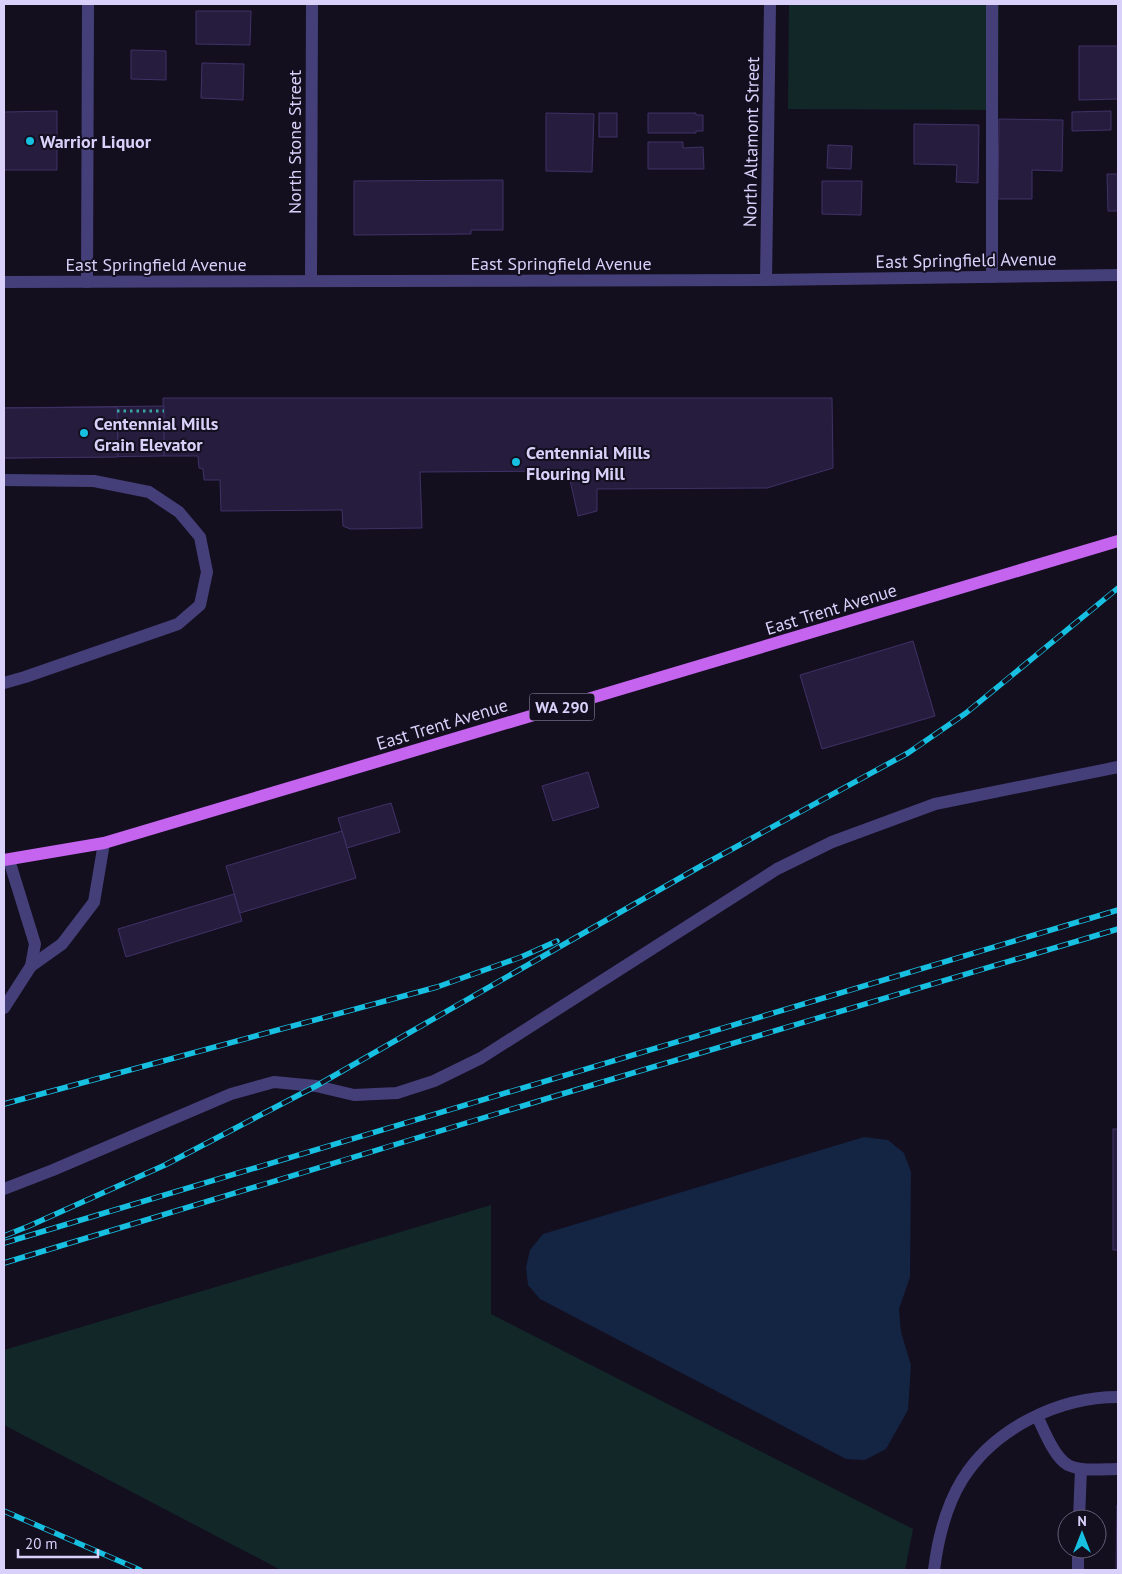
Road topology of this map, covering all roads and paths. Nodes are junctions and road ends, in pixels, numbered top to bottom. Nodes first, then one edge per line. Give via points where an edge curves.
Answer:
1 (88, 4) edge
2 (312, 4) edge
3 (770, 4) edge
4 (992, 4) edge
5 (1118, 276) edge
6 (992, 277) junction
7 (766, 280) junction
8 (311, 281) junction
9 (4, 282) edge
10 (87, 282) junction
11 (117, 411) dead end
12 (164, 411) dead end
13 (4, 480) edge
14 (1118, 541) edge
15 (4, 683) edge
16 (1118, 767) edge
17 (104, 842) junction
18 (7, 860) edge
19 (31, 966) junction
20 (4, 1008) edge
21 (4, 1189) edge
22 (1118, 1397) edge
23 (1037, 1416) junction
24 (1081, 1469) junction
25 (1118, 1469) edge
26 (1079, 1509) edge
27 (934, 1570) edge

1 - 10 street
2 - 8 street, North Stone Street
3 - 7 street, North Altamont Street
4 - 6 street
5 - 6 street, East Springfield Avenue
6 - 7 street, East Springfield Avenue
7 - 8 street, East Springfield Avenue
8 - 10 street, East Springfield Avenue
9 - 10 street, East Springfield Avenue
11 - 12 path
13 - 15 street via 94,481 149,492 179,512 200,537 207,572 200,605 178,624
14 - 17 main road, East Trent Avenue / WA 290
16 - 21 street via 935,804 832,842 777,869 481,1058 434,1081 397,1094 373,1095 274,1082 231,1094
17 - 18 main road, East Trent Avenue / WA 290
17 - 19 street via 94,902 62,944
18 - 19 street via 35,944
19 - 20 street
22 - 23 street via 1091,1398 1044,1411
23 - 24 street via 1060,1458
23 - 27 street via 1018,1425 994,1444 963,1479 943,1523
24 - 25 street
24 - 26 street

